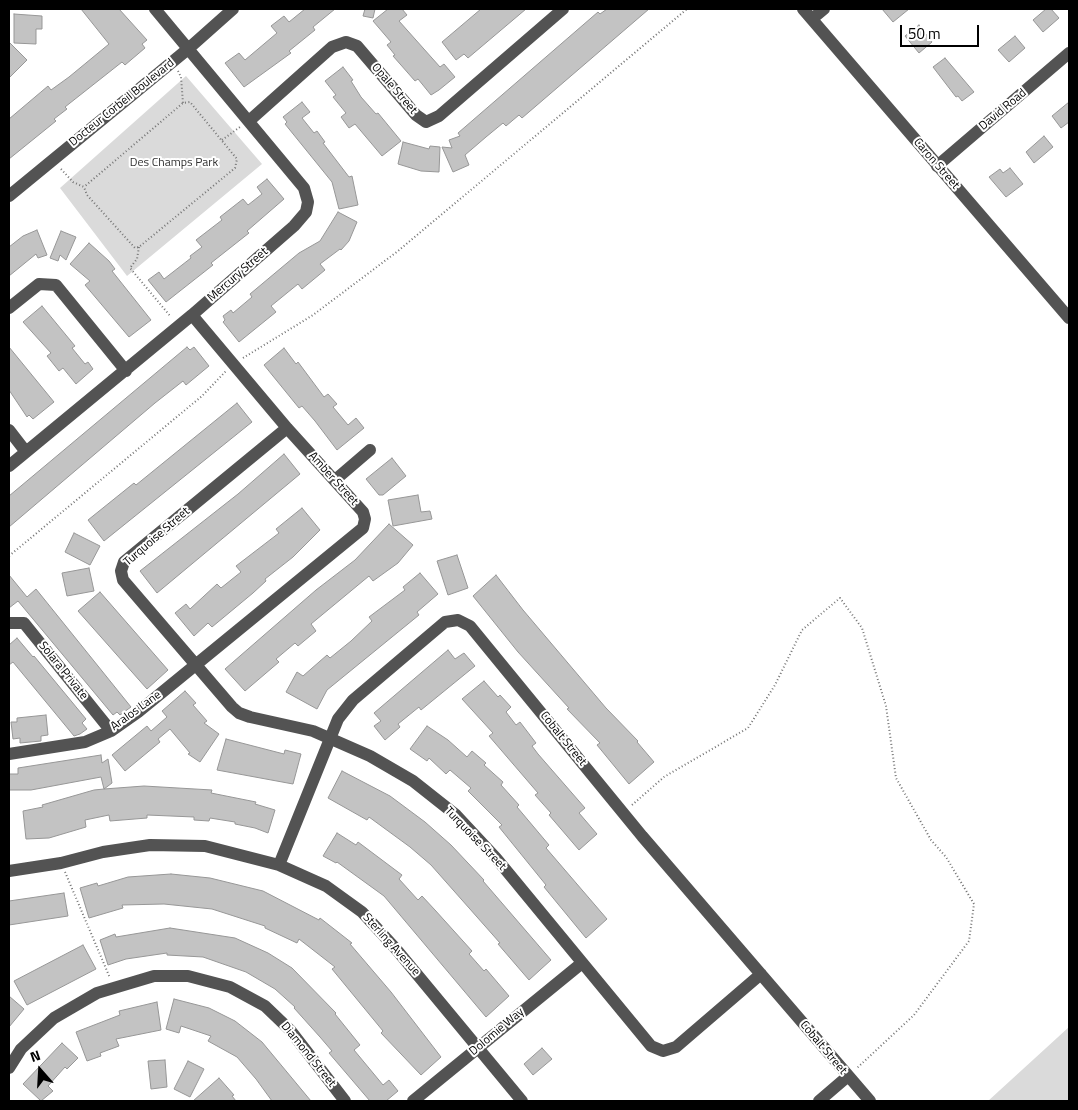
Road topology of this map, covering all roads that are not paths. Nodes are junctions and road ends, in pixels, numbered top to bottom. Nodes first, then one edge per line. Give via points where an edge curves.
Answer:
1 (155, 9) edge
2 (233, 9) edge
3 (563, 9) edge
4 (824, 9) edge
5 (808, 14) edge
6 (188, 49) junction
7 (1069, 53) edge
8 (249, 121) junction
9 (937, 166) junction
10 (9, 196) edge
11 (9, 308) edge
12 (192, 315) junction
13 (1069, 318) edge
14 (126, 371) junction
15 (287, 428) junction
16 (9, 430) edge
17 (370, 450) dead end
18 (26, 452) junction
19 (9, 466) edge
20 (335, 480) junction
21 (9, 623) edge
22 (196, 664) junction
23 (111, 731) junction
24 (331, 738) junction
25 (9, 754) edge
26 (279, 865) junction
27 (9, 871) edge
28 (582, 963) junction
29 (761, 974) junction
30 (478, 1048) junction
31 (9, 1068) edge
32 (848, 1077) junction
33 (345, 1101) edge
34 (413, 1101) edge
35 (522, 1101) edge
36 (819, 1101) edge
37 (870, 1101) edge

1 - 6 street, Mercury Street
2 - 6 street, Docteur Corbeil Boulevard
3 - 8 street, Opale Street via 438,116 426,122 416,115 357,46 346,42 332,47
4 - 5 street
5 - 9 street, Caron Street
6 - 8 street, Mercury Street
6 - 10 street, Docteur Corbeil Boulevard
7 - 9 street, David Road
8 - 12 street, Mercury Street via 304,188 308,202 306,212
9 - 13 street, Caron Street
11 - 14 street via 39,284 56,285
12 - 14 street, Mercury Street
12 - 15 street, Amber Street
14 - 18 street, Mercury Street
15 - 20 street, Amber Street
15 - 22 street, Turquoise Street via 124,562 123,580
16 - 18 street
17 - 20 street
18 - 19 street, Mercury Street
20 - 22 street, Amber Street via 363,512 362,528
21 - 23 street, Solara Private via 24,624
22 - 23 street, Aralos Lane
22 - 24 street, Turquoise Street via 239,714
23 - 25 street, Aralos Lane via 85,742
24 - 26 street, Cobalt Street
24 - 28 street, Turquoise Street via 414,781 456,815 496,858
24 - 29 street, Cobalt Street via 338,719 353,700 445,622 458,620 470,626 623,813
26 - 27 street, Sterling Avenue via 205,846 150,845
26 - 30 street, Sterling Avenue via 326,886 362,912
28 - 29 street, Turquoise Street via 651,1046 663,1051 676,1047
28 - 30 street, Dolomie Way
29 - 32 street, Cobalt Street
30 - 34 street, Dolomie Way
30 - 35 street, Sterling Avenue
31 - 33 street, Diamond Street via 21,1049 54,1018 97,993 154,976 188,976 230,987 265,1006 290,1030
32 - 36 street
32 - 37 street, Cobalt Street

